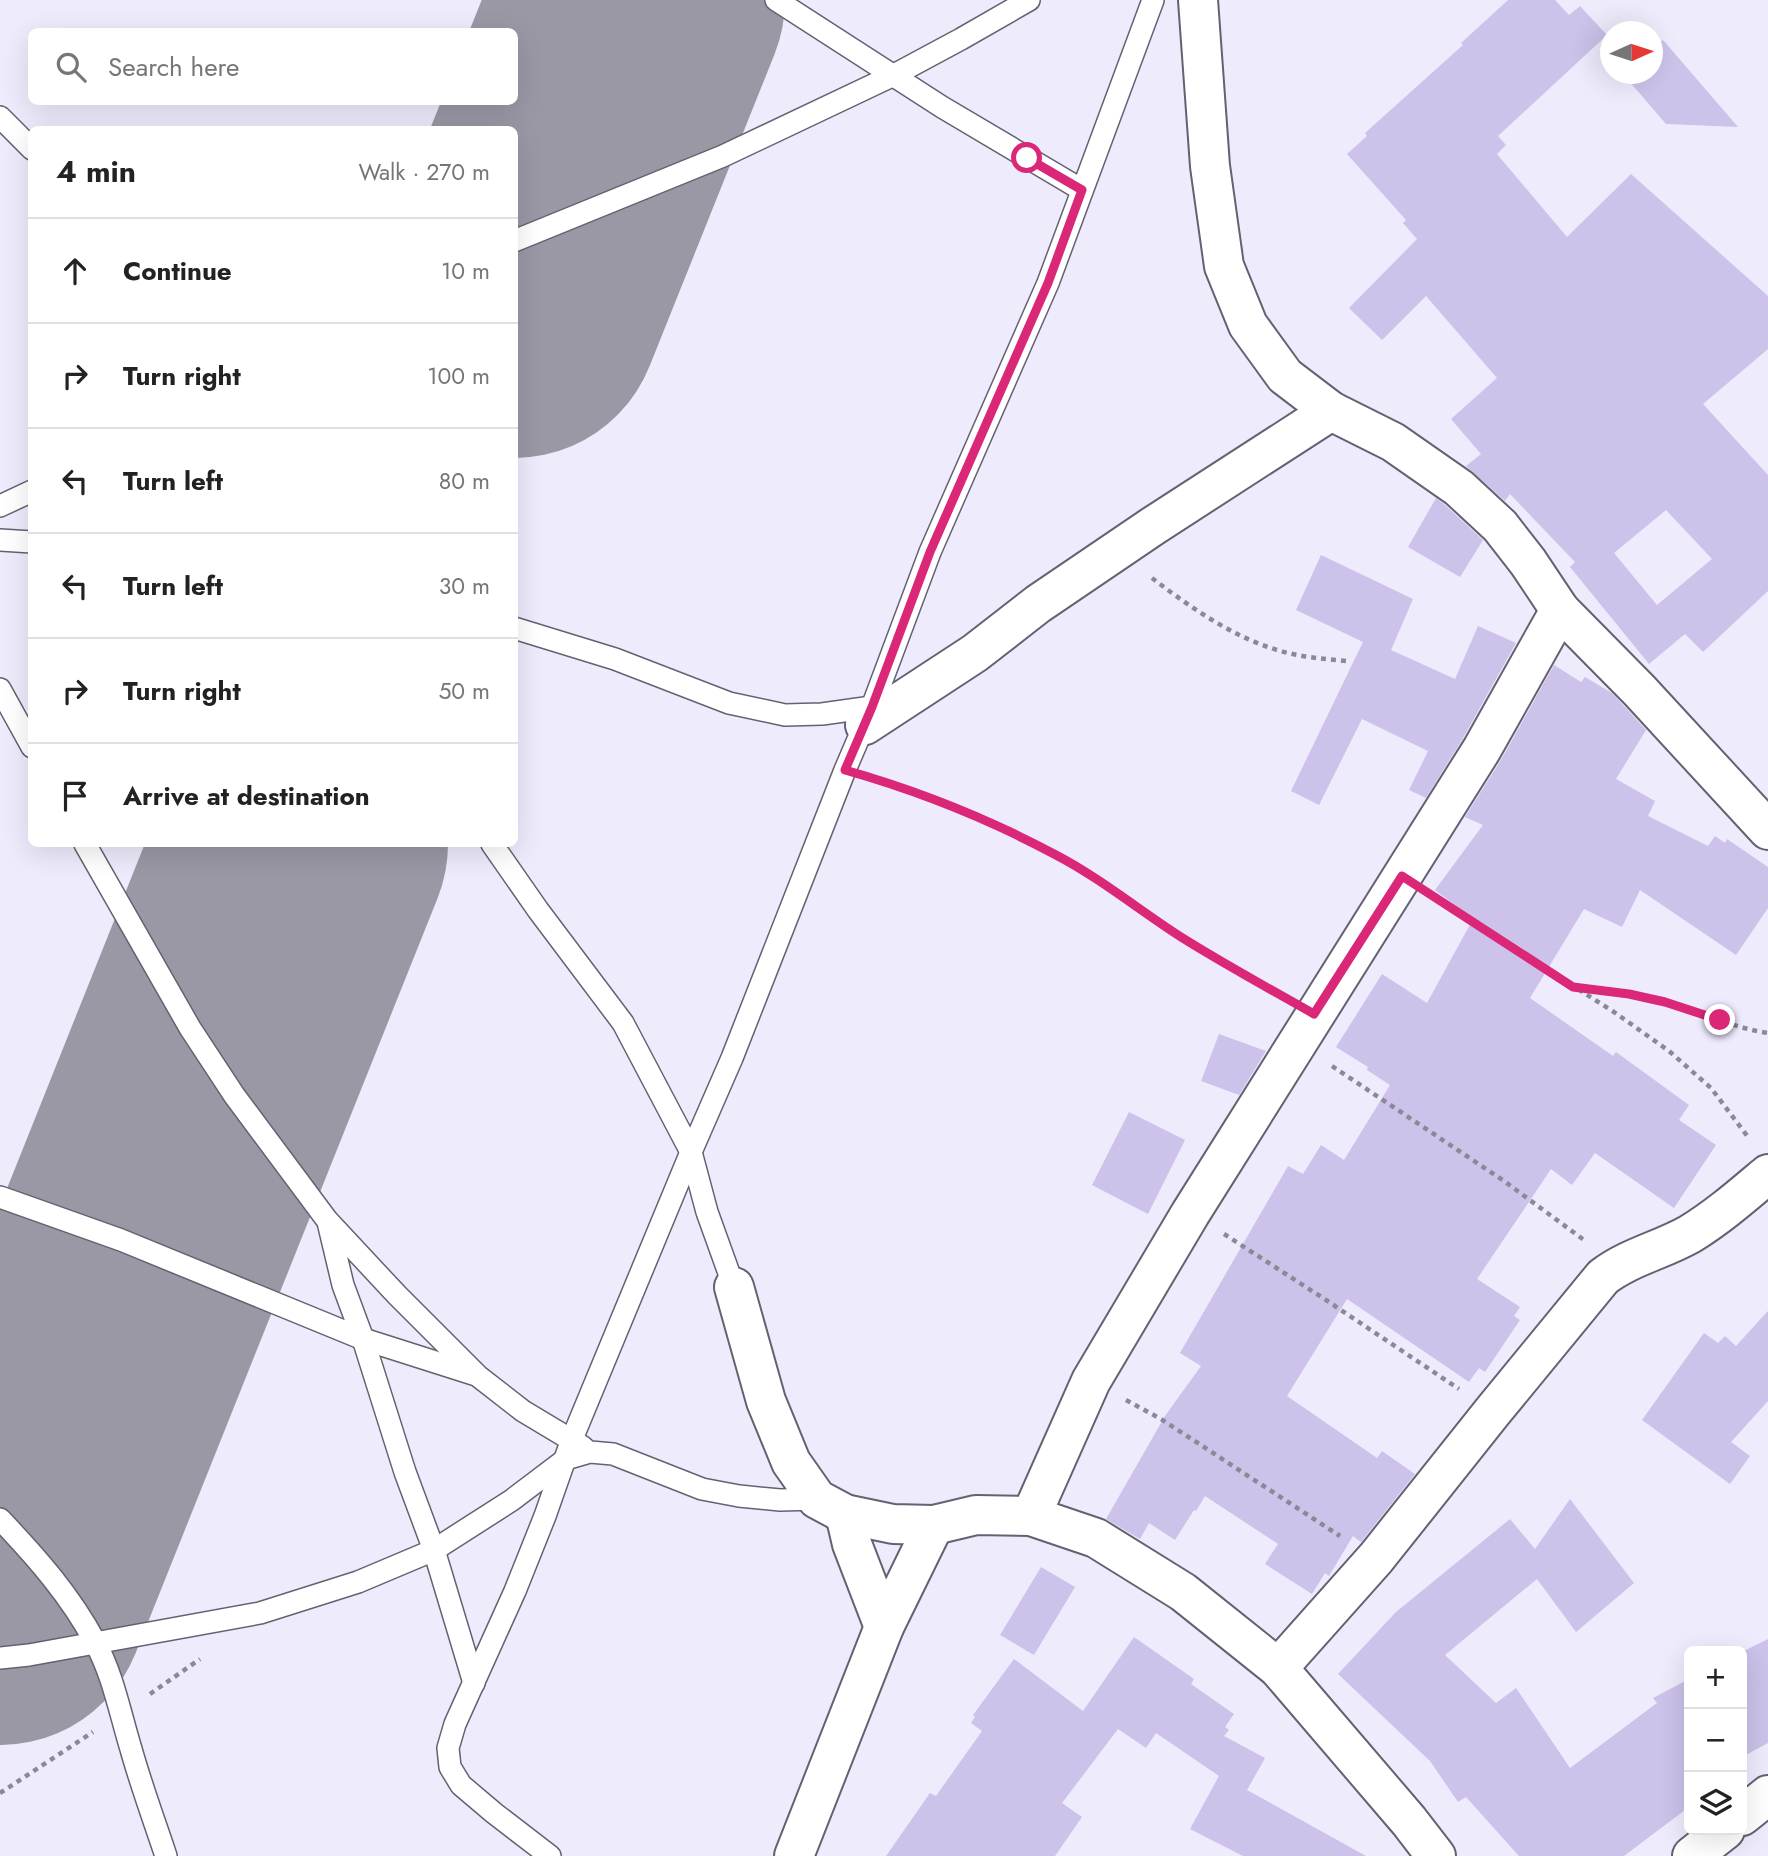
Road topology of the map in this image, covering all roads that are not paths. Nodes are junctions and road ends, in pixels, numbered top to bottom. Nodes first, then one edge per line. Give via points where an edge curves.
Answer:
1 (776, 0) edge
2 (1029, 0) edge
3 (1153, 0) edge
4 (1198, 0) edge
5 (894, 75) junction
6 (0, 117) edge
7 (28, 145) edge
8 (1082, 190) junction
9 (518, 239) edge
10 (1331, 411) junction
11 (28, 493) edge
12 (0, 506) edge
13 (0, 540) edge
14 (28, 542) edge
15 (1560, 610) junction
16 (518, 629) edge
17 (0, 689) edge
18 (869, 716) junction
19 (28, 740) edge
20 (1768, 830) edge
21 (87, 847) edge
22 (494, 847) edge
23 (691, 1152) junction
24 (1760, 1159) edge
25 (0, 1197) edge
26 (327, 1220) junction
27 (734, 1287) joint
28 (363, 1339) junction
29 (478, 1376) junction
30 (569, 1449) junction
31 (831, 1506) junction
32 (1031, 1516) junction
33 (0, 1519) edge
34 (934, 1525) junction
35 (435, 1550) junction
36 (884, 1627) junction
37 (95, 1642) junction
38 (0, 1658) edge
39 (1278, 1668) junction
40 (474, 1683) junction
41 (1768, 1795) edge
42 (1747, 1812) edge
43 (1719, 1835) edge
44 (166, 1856) edge
45 (550, 1856) edge
46 (794, 1856) edge
47 (1436, 1856) edge
48 (1692, 1856) edge

1 - 5 lane
2 - 5 lane
3 - 8 lane
4 - 10 street via 1210,166 1224,266 1248,325 1285,376
5 - 8 lane
5 - 9 lane via 723,156
6 - 7 lane
8 - 18 lane via 1048,283 930,552
10 - 15 street via 1393,442 1459,488 1500,526
10 - 18 street via 1038,604 975,653
11 - 12 lane
13 - 14 lane
15 - 20 street
15 - 32 street via 1482,749 1305,1028 1091,1381
16 - 18 lane via 615,659 729,704 785,715
17 - 19 lane
18 - 23 lane
21 - 26 lane via 190,1028 234,1096
22 - 23 lane via 623,1023
23 - 27 lane
23 - 30 lane
24 - 39 street via 1724,1210 1691,1233 1617,1266 1603,1277 1376,1558
25 - 28 lane via 121,1240
26 - 28 lane
26 - 29 lane
27 - 31 street via 766,1401 791,1462
28 - 29 lane
28 - 35 lane
29 - 30 lane
30 - 31 lane via 613,1454 702,1489
30 - 35 lane via 512,1500
30 - 40 lane
31 - 34 street via 893,1524
31 - 36 street via 852,1545
32 - 34 street via 976,1515
32 - 39 street via 1096,1538 1161,1578
33 - 37 lane via 63,1590
34 - 36 street
35 - 37 lane via 358,1582 260,1614
35 - 40 lane
36 - 46 street
37 - 38 lane
37 - 44 lane
39 - 47 street
40 - 45 lane via 448,1748 450,1767 461,1785
41 - 42 street
43 - 48 street

